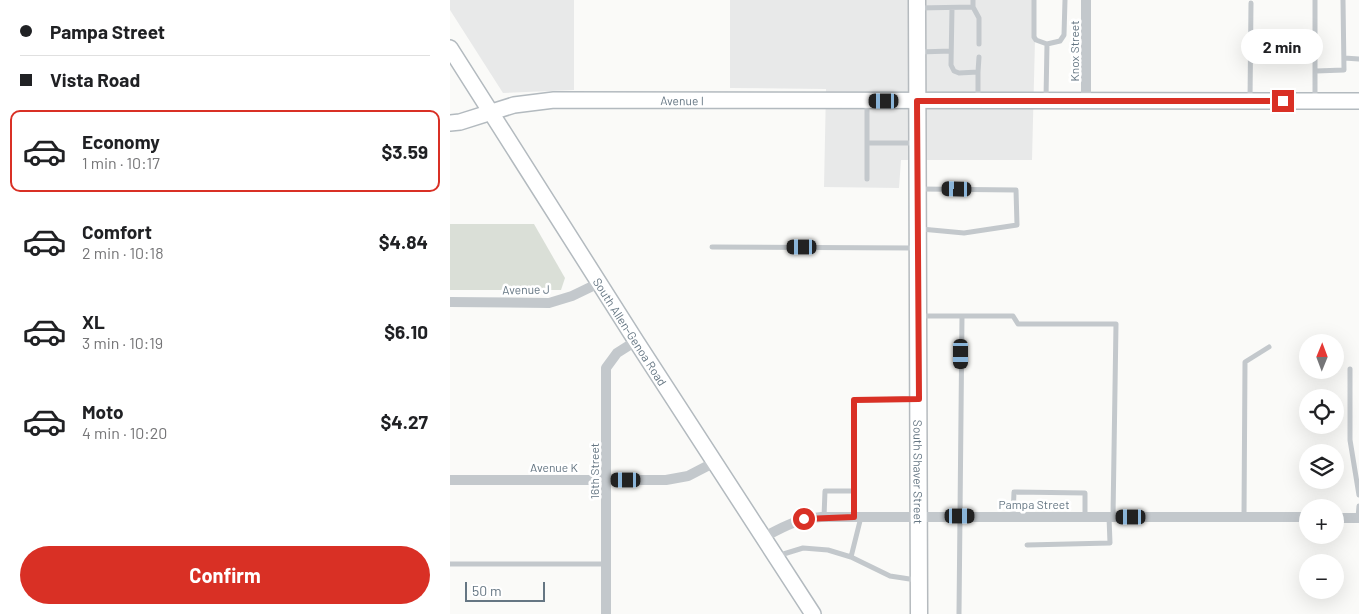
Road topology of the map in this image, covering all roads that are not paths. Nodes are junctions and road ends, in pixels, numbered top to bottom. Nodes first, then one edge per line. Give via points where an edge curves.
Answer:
1 (974, 0) edge
2 (1034, 0) edge
3 (1065, 0) edge
4 (1086, 0) edge
5 (1316, 0) edge
6 (1343, 0) edge
7 (1251, 3) dead end
8 (917, 4) edge
9 (973, 7) junction
10 (952, 8) junction
11 (979, 44) dead end
12 (1047, 44) junction
13 (450, 48) edge
14 (951, 51) junction
15 (917, 52) junction
16 (979, 57) dead end
17 (1344, 58) junction
18 (1359, 59) edge
19 (1316, 71) junction
20 (978, 72) junction
21 (867, 100) junction
22 (917, 101) junction
23 (978, 101) junction
24 (1046, 101) junction
25 (1086, 101) junction
26 (1250, 101) junction
27 (1316, 101) junction
28 (1359, 101) edge
29 (490, 111) junction
30 (450, 123) edge
31 (867, 143) junction
32 (917, 143) junction
33 (867, 179) dead end
34 (918, 189) junction
35 (918, 229) junction
36 (712, 247) dead end
37 (918, 248) junction
38 (599, 283) junction
39 (450, 302) edge
40 (919, 316) junction
41 (962, 316) junction
42 (636, 341) junction
43 (1269, 347) dead end
44 (1350, 369) dead end
45 (919, 399) junction
46 (715, 462) junction
47 (450, 480) edge
48 (606, 480) junction
49 (854, 491) junction
50 (1359, 495) edge
51 (1359, 506) edge
52 (919, 516) junction
53 (960, 516) junction
54 (824, 517) junction
55 (858, 517) junction
56 (1013, 517) junction
57 (1085, 517) junction
58 (1111, 517) junction
59 (1244, 517) junction
60 (1299, 518) edge
61 (1344, 518) edge
62 (1359, 518) edge
63 (764, 537) junction
64 (1028, 545) dead end
65 (776, 556) junction
66 (851, 557) junction
67 (450, 564) edge
68 (607, 564) junction
69 (919, 581) junction
70 (606, 614) edge
71 (813, 614) edge
72 (918, 614) edge
73 (959, 614) edge

1 - 9 lane
2 - 12 lane via 1034,35 1036,40
3 - 12 lane via 1064,35 1060,41
4 - 25 street, Knox Street
5 - 19 lane
6 - 17 lane
7 - 26 lane
8 - 10 lane
8 - 15 main road, South Shaver Street
9 - 10 lane
9 - 11 lane via 979,18
10 - 14 lane
12 - 24 lane
13 - 29 street, South Allen-Genoa Road
14 - 15 lane
14 - 20 lane via 954,71
15 - 22 main road, South Shaver Street
16 - 20 lane
17 - 18 lane
17 - 19 lane via 1344,70
19 - 27 lane
20 - 23 lane
21 - 22 street, Avenue I
21 - 29 street, Avenue I via 554,100
21 - 31 lane
22 - 23 street, Avenue I
22 - 32 main road, South Shaver Street
23 - 24 street, Avenue I
24 - 25 street, Avenue I
25 - 26 street, Avenue I
26 - 27 street, Avenue I
27 - 28 street, Avenue I
29 - 30 street, Avenue I
29 - 38 street, South Allen-Genoa Road
31 - 32 lane
31 - 33 lane
32 - 34 main road, South Shaver Street
34 - 35 main road, South Shaver Street
34 - 35 lane via 1016,190 1017,225 964,233
35 - 37 main road, South Shaver Street
36 - 37 lane
37 - 40 main road, South Shaver Street
38 - 39 street, Avenue J via 549,303
38 - 42 street, South Allen-Genoa Road
40 - 41 lane
40 - 45 main road, South Shaver Street
41 - 53 lane
41 - 58 lane via 1013,316 1018,324 1116,324
42 - 46 street, South Allen-Genoa Road
42 - 48 street, 16th Street via 617,353 606,368
43 - 59 lane via 1245,362
44 - 50 lane via 1350,440
45 - 49 lane via 854,400
45 - 52 main road, South Shaver Street
46 - 48 street, Avenue K via 688,476 666,480
46 - 63 street, South Allen-Genoa Road
47 - 48 street, Avenue K
48 - 68 street, 16th Street
49 - 54 lane via 825,491
49 - 55 lane
51 - 62 lane
52 - 53 street, Pampa Street
52 - 55 street, Pampa Street
52 - 69 main road, South Shaver Street
53 - 56 street, Pampa Street
53 - 73 lane
54 - 55 street, Pampa Street
54 - 63 street, Pampa Street via 790,523
55 - 66 lane
56 - 57 street, Pampa Street
56 - 57 lane via 1014,492 1085,493
57 - 58 street, Pampa Street
58 - 59 street, Pampa Street
58 - 64 lane via 1110,543
59 - 60 street, Pampa Street
61 - 62 street
63 - 65 street, South Allen-Genoa Road
65 - 66 lane via 803,548 828,550
65 - 71 street, South Allen-Genoa Road
66 - 69 lane via 890,576
67 - 68 lane
68 - 70 street, 16th Street
69 - 72 main road, South Shaver Street

